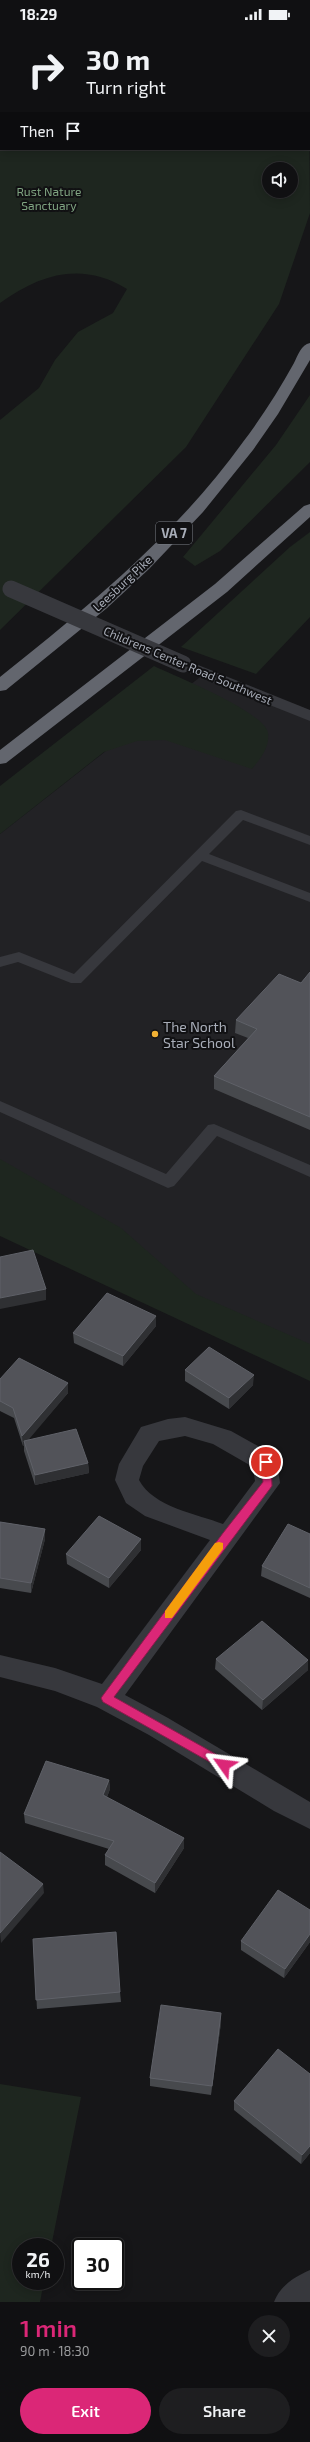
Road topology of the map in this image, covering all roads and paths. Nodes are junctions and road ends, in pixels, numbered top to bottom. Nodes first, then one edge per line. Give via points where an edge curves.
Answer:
1 (310, 347) edge
2 (310, 509) edge
3 (6, 586) edge
4 (0, 686) edge
5 (310, 716) edge
6 (0, 759) edge
7 (310, 841) edge
8 (201, 856) junction
9 (310, 898) edge
10 (0, 962) edge
11 (0, 1106) edge
12 (310, 1172) edge
13 (227, 1536) junction
14 (0, 1666) edge
15 (107, 1698) junction
16 (310, 1816) edge
17 (310, 2286) edge
18 (290, 2302) edge

1 - 4 highway, Leesburg Pike / VA 7 via 258,430 201,504 115,592
2 - 6 highway via 221,588
3 - 5 street, Childrens Center Road Southwest, bridge
7 - 8 lane via 241,814
8 - 9 lane
8 - 10 lane via 76,980 19,957
11 - 12 lane via 168,1182 214,1129
13 - 13 street via 154,1510 135,1496 127,1480 131,1464 150,1434 175,1427 199,1429 244,1448 266,1462 268,1483
13 - 15 street
14 - 15 street
15 - 16 street
17 - 18 street

